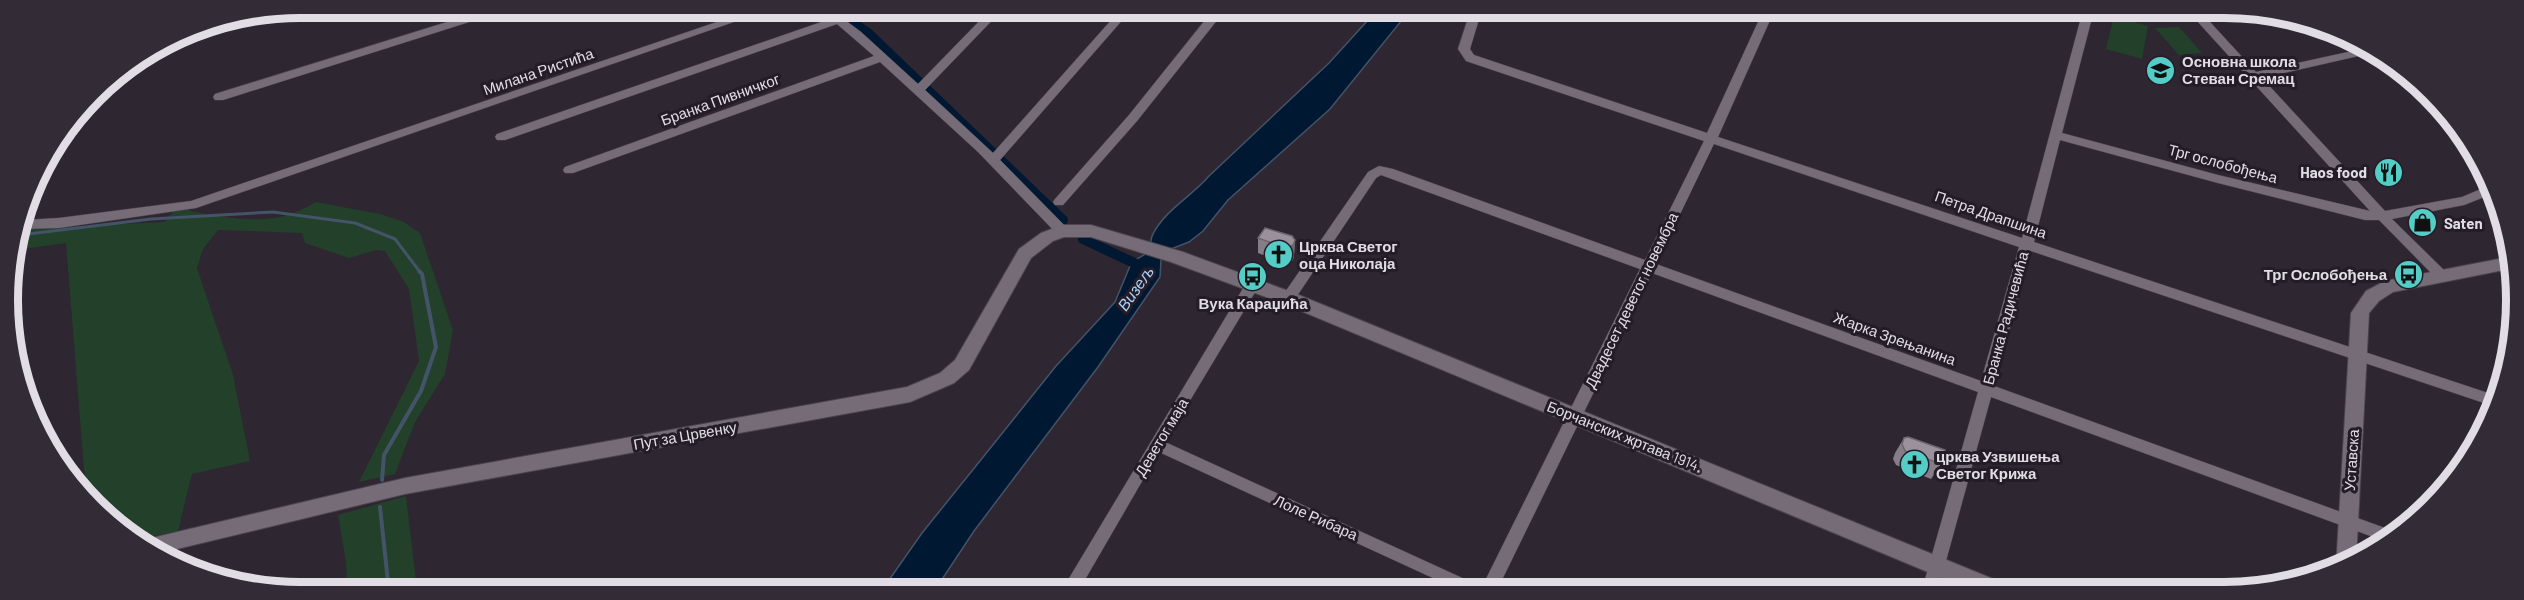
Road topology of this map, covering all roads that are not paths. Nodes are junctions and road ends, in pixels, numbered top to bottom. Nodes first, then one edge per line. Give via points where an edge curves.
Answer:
1 (472, 18) edge
2 (740, 18) edge
3 (835, 18) edge
4 (989, 18) edge
5 (1119, 18) edge
6 (1214, 18) edge
7 (1474, 18) edge
8 (1766, 18) edge
9 (2086, 18) edge
10 (2200, 18) edge
11 (838, 20) junction
12 (2360, 53) edge
13 (882, 57) junction
14 (2254, 76) junction
15 (923, 87) junction
16 (219, 97) dead end
17 (2056, 135) junction
18 (501, 137) dead end
19 (1711, 138) junction
20 (996, 156) junction
21 (569, 170) dead end
22 (2485, 192) edge
23 (1059, 202) dead end
24 (2382, 216) junction
25 (29, 225) edge
26 (1062, 231) junction
27 (2026, 243) junction
28 (1177, 257) joint
29 (2504, 264) edge
30 (1648, 266) junction
31 (2442, 276) junction
32 (1253, 284) junction
33 (1288, 298) junction
34 (2357, 355) junction
35 (1986, 389) junction
36 (2488, 399) edge
37 (1573, 415) junction
38 (1156, 444) junction
39 (2347, 521) junction
40 (2382, 533) edge
41 (159, 544) edge
42 (2345, 555) edge
43 (1937, 565) junction
44 (1076, 582) edge
45 (1458, 582) edge
46 (1493, 582) edge
47 (1932, 582) edge
48 (1976, 582) edge

1 - 16 street
2 - 25 street, Милана Ристића via 192,205
3 - 11 street
4 - 15 street
5 - 20 street
6 - 23 street
7 - 19 street, Петра Драпшина via 1464,49 1466,55
8 - 19 street, Двадесет деветог новембра
9 - 17 street, Бранка Радичевића
10 - 14 street
11 - 13 street
11 - 18 street
12 - 14 street
13 - 15 street
13 - 21 street, Бранка Пивничког
14 - 24 street
15 - 20 street
17 - 24 street, Трг ослобођења via 2342,211
17 - 27 street, Бранка Радичевића
19 - 27 street, Петра Драпшина
19 - 30 street, Двадесет деветог новембра
20 - 26 street
22 - 24 street, Трг ослобођења via 2464,201
24 - 31 street
26 - 28 street, Пут за Црвенку via 1091,231
26 - 41 street, Пут за Црвенку via 1025,254 962,365 947,378 910,394 405,486
27 - 34 street, Петра Драпшина
27 - 35 street, Бранка Радичевића
28 - 32 street, Борчанских жртава 1914.
29 - 31 street, Уставска
30 - 33 street, Жарка Зрењанина via 1379,170
30 - 35 street, Жарка Зрењанина
30 - 37 street, Двадесет деветог новембра
31 - 34 street, Уставска via 2391,286 2369,299 2361,313
32 - 33 street, Борчанских жртава 1914.
32 - 38 street, Деветог маја
33 - 37 street, Борчанских жртава 1914.
34 - 36 street, Петра Драпшина
34 - 39 street, Уставска
35 - 39 street, Жарка Зрењанина
35 - 43 street, Бранка Радичевића
37 - 43 street, Борчанских жртава 1914.
37 - 46 street, Двадесет деветог новембра
38 - 44 street, Деветог маја
38 - 45 street, Лоле Рибара
39 - 40 street, Жарка Зрењанина
39 - 42 street, Уставска
43 - 47 street, Бранка Радичевића
43 - 48 street, Борчанских жртава 1914.

